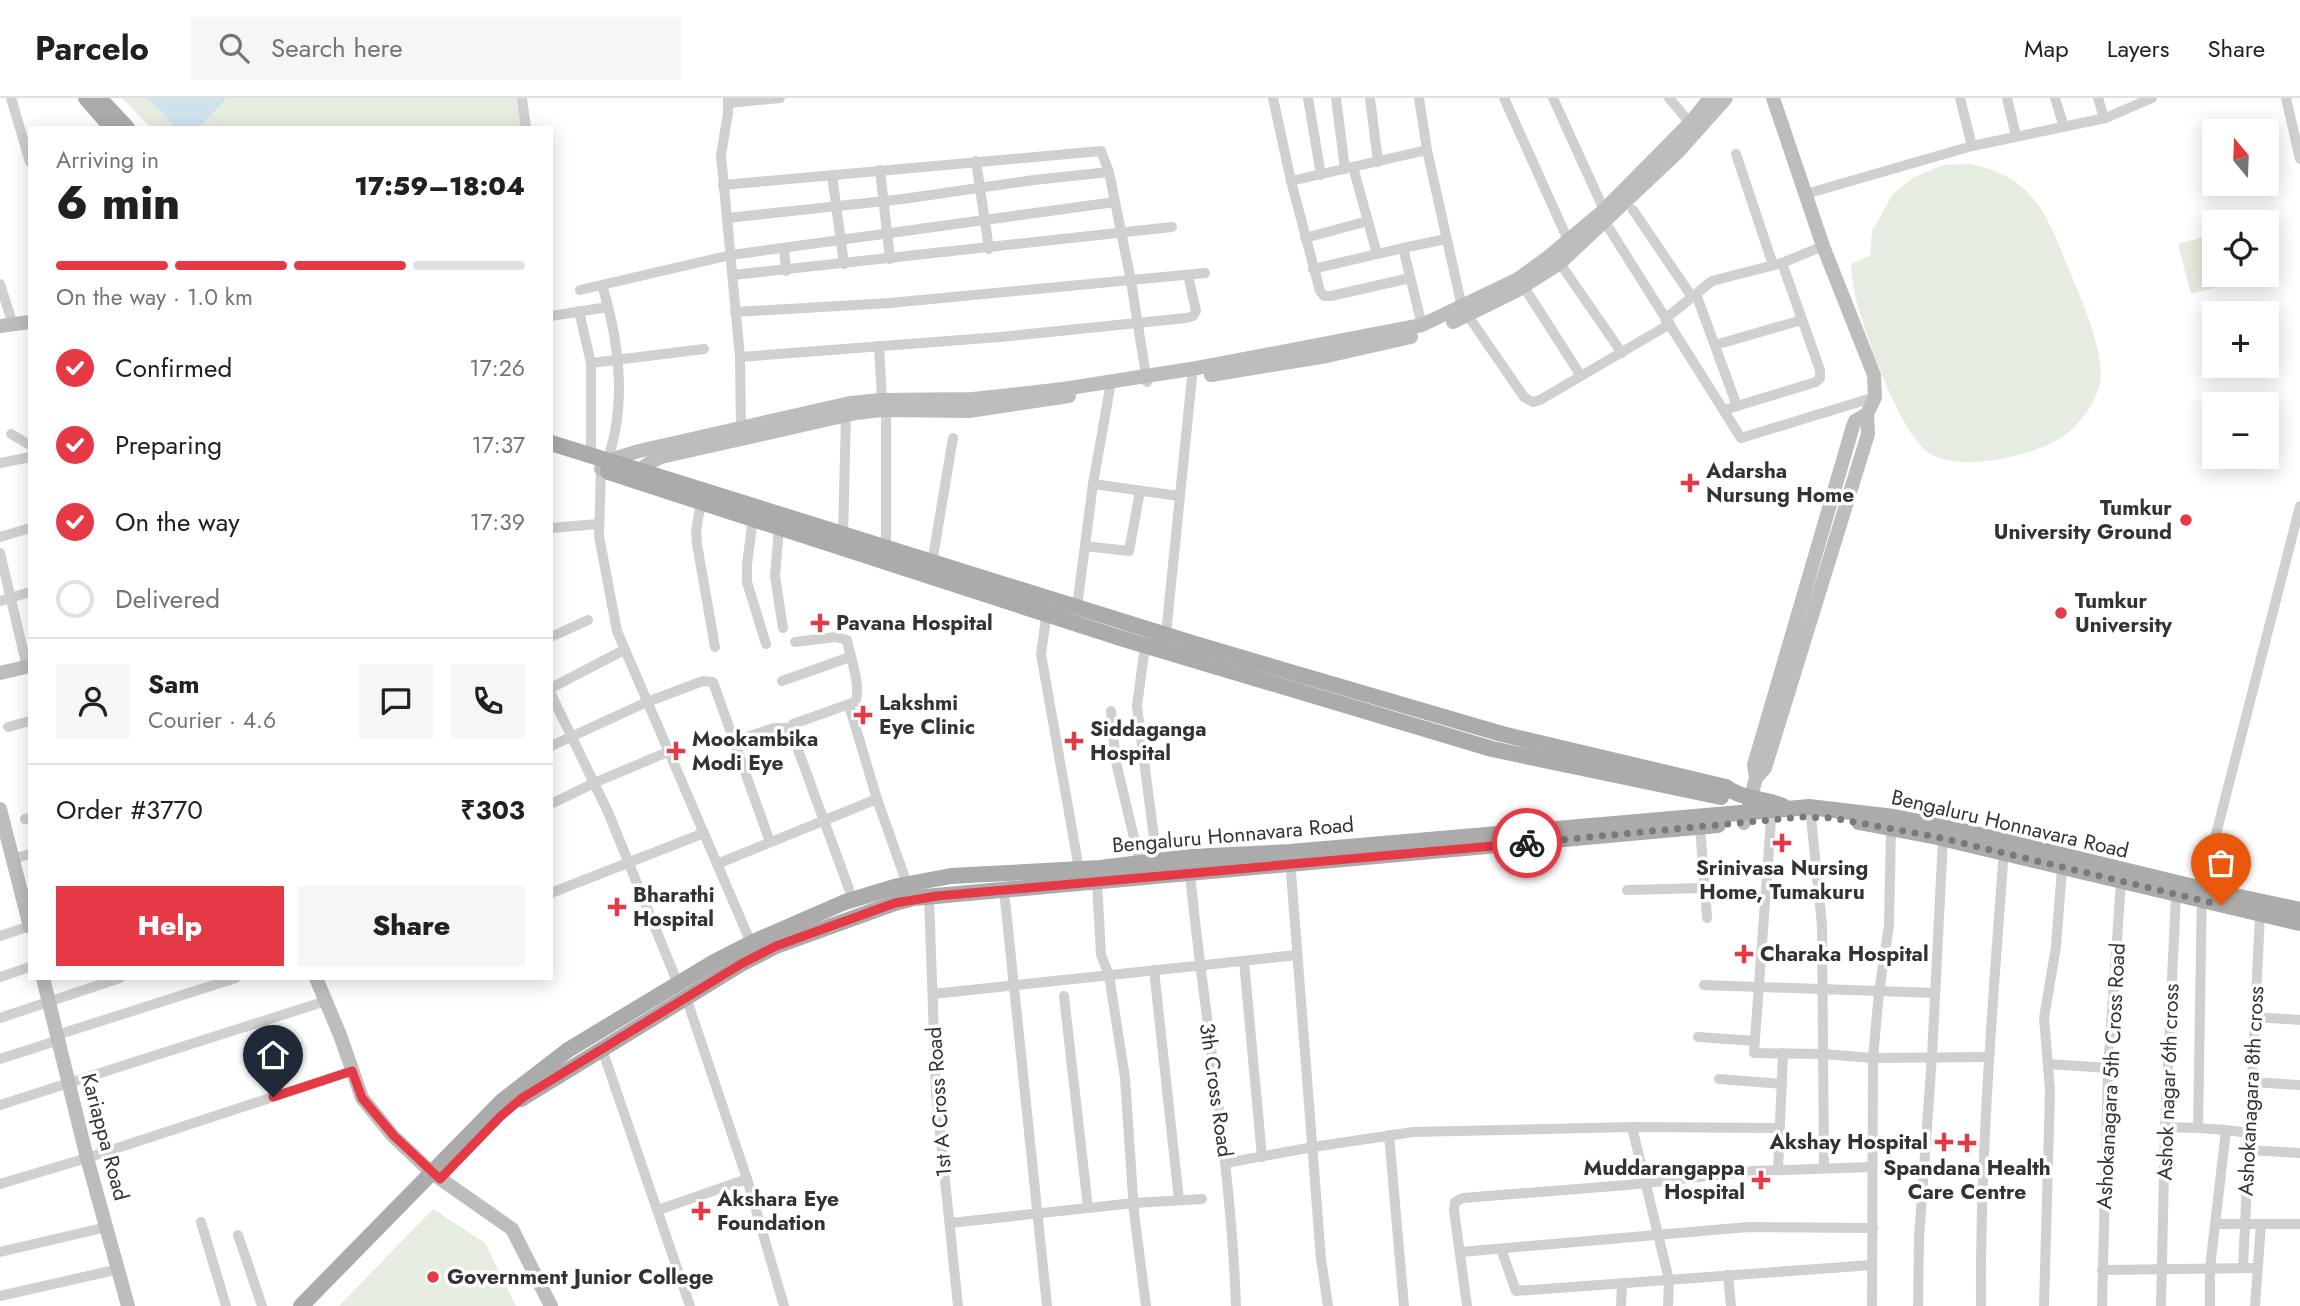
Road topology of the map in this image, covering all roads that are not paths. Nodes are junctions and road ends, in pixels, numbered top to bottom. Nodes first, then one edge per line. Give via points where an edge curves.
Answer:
1 (11, 98) edge
2 (86, 98) edge
3 (99, 98) edge
4 (522, 98) edge
5 (780, 98) edge
6 (1273, 98) edge
7 (1308, 98) edge
8 (1336, 98) edge
9 (1370, 98) edge
10 (1419, 98) edge
11 (1504, 98) edge
12 (1553, 98) edge
13 (1669, 98) edge
14 (1710, 98) edge
15 (1726, 98) edge
16 (1773, 98) edge
17 (1960, 98) edge
18 (2007, 98) edge
19 (2055, 98) edge
20 (2098, 98) edge
21 (2151, 98) edge
22 (2286, 98) edge
23 (728, 100) edge
24 (2104, 118) junction
25 (1690, 123) junction
26 (110, 126) edge
27 (125, 126) edge
28 (526, 126) edge
29 (2064, 127) junction
30 (2016, 136) junction
31 (1972, 146) junction
32 (1427, 150) junction
33 (1736, 154) dead end
34 (28, 155) edge
35 (2300, 159) edge
36 (976, 161) junction
37 (1378, 162) junction
38 (1349, 168) junction
39 (880, 170) junction
40 (1109, 172) junction
41 (832, 175) junction
42 (1321, 175) junction
43 (1291, 181) junction
44 (723, 185) junction
45 (979, 188) junction
46 (1806, 194) junction
47 (883, 201) junction
48 (1115, 201) junction
49 (836, 206) junction
50 (1633, 210) dead end
51 (1604, 216) junction
52 (727, 218) junction
53 (986, 218) junction
54 (1368, 221) junction
55 (1171, 227) dead end
56 (887, 233) junction
57 (1121, 233) junction
58 (1305, 238) junction
59 (1446, 239) junction
60 (841, 240) junction
61 (1568, 240) junction
62 (1823, 246) junction
63 (989, 248) junction
64 (1402, 248) junction
65 (784, 249) junction
66 (1377, 254) junction
67 (731, 256) junction
68 (1557, 258) junction
69 (890, 259) junction
70 (844, 264) junction
71 (1777, 264) junction
72 (1313, 269) junction
73 (786, 271) junction
74 (1205, 273) dead end
75 (733, 275) junction
76 (1188, 275) junction
77 (1410, 278) junction
78 (1131, 281) junction
79 (0, 284) edge
80 (601, 285) junction
81 (1524, 287) junction
82 (580, 290) dead end
83 (1694, 295) junction
84 (608, 307) junction
85 (579, 312) junction
86 (735, 312) junction
87 (1464, 312) junction
88 (553, 316) edge
89 (1802, 320) junction
90 (28, 322) edge
91 (1667, 322) junction
92 (1138, 324) junction
93 (1422, 325) junction
94 (7, 326) edge
95 (1715, 345) junction
96 (879, 346) junction
97 (704, 349) dead end
98 (1622, 353) junction
99 (740, 357) junction
100 (618, 360) junction
101 (591, 363) junction
102 (1581, 376) junction
103 (1192, 377) junction
104 (1146, 379) junction
105 (1110, 388) junction
106 (1875, 397) junction
107 (884, 405) junction
108 (1737, 406) junction
109 (1724, 410) junction
110 (846, 415) junction
111 (742, 433) junction
112 (11, 434) dead end
113 (953, 438) dead end
114 (28, 444) edge
115 (553, 444) edge
116 (553, 454) edge
117 (590, 456) junction
118 (28, 457) edge
119 (0, 463) edge
120 (604, 465) junction
121 (634, 474) junction
122 (1093, 484) junction
123 (1140, 491) junction
124 (1179, 496) junction
125 (701, 502) junction
126 (2300, 506) edge
127 (753, 519) junction
128 (597, 524) junction
129 (553, 528) edge
130 (779, 528) junction
131 (28, 529) edge
132 (0, 537) edge
133 (842, 541) junction
134 (1085, 546) junction
135 (886, 549) junction
136 (0, 553) edge
137 (932, 563) junction
138 (28, 593) edge
139 (5, 600) edge
140 (1048, 607) junction
141 (1077, 607) junction
142 (588, 620) dead end
143 (783, 628) dead end
144 (1166, 634) junction
145 (553, 636) edge
146 (795, 642) dead end
147 (766, 644) dead end
148 (1145, 646) junction
149 (715, 648) dead end
150 (624, 650) junction
151 (850, 657) junction
152 (28, 666) edge
153 (0, 673) edge
154 (782, 681) dead end
155 (553, 687) edge
156 (553, 698) edge
157 (647, 702) junction
158 (849, 705) junction
159 (1111, 711) dead end
160 (28, 722) edge
161 (8, 727) dead end
162 (790, 728) junction
163 (570, 736) junction
164 (735, 741) junction
165 (553, 745) edge
166 (670, 751) junction
167 (594, 783) junction
168 (1703, 793) junction
169 (1733, 793) junction
170 (877, 799) junction
171 (553, 803) edge
172 (0, 809) edge
173 (1747, 811) junction
174 (1798, 814) junction
175 (1771, 820) junction
176 (823, 821) junction
177 (1694, 822) junction
178 (2, 827) edge
179 (1891, 829) junction
180 (704, 833) junction
181 (1943, 839) junction
182 (770, 842) junction
183 (2004, 847) junction
184 (28, 855) edge
185 (12, 859) junction
186 (1290, 859) junction
187 (1157, 861) junction
188 (628, 862) junction
189 (1140, 863) junction
190 (717, 864) junction
191 (2062, 868) junction
192 (1079, 869) junction
193 (1190, 874) junction
194 (2121, 881) junction
195 (1097, 882) junction
196 (907, 884) junction
197 (1703, 888) junction
198 (849, 889) dead end
199 (1004, 890) junction
200 (1628, 890) dead end
201 (553, 892) edge
202 (2176, 895) junction
203 (2202, 895) junction
204 (929, 897) junction
205 (27, 907) edge
206 (2300, 910) edge
207 (2260, 914) junction
208 (1707, 918) dead end
209 (2300, 923) edge
210 (28, 927) edge
211 (0, 936) edge
212 (751, 943) junction
213 (1297, 955) junction
214 (1244, 961) junction
215 (1199, 966) junction
216 (28, 968) edge
217 (1154, 970) junction
218 (1110, 975) junction
219 (0, 976) edge
220 (44, 980) edge
221 (114, 980) edge
222 (230, 980) edge
223 (317, 980) edge
224 (1014, 985) junction
225 (1704, 985) dead end
226 (1758, 987) junction
227 (1822, 989) junction
228 (682, 990) junction
229 (1879, 992) junction
230 (1935, 993) junction
231 (933, 994) junction
232 (1064, 996) dead end
233 (326, 1001) junction
234 (50, 1002) junction
235 (2254, 1017) junction
236 (0, 1018) edge
237 (2300, 1020) edge
238 (58, 1037) junction
239 (1698, 1037) dead end
240 (1755, 1041) junction
241 (601, 1049) junction
242 (1783, 1053) junction
243 (1823, 1054) junction
244 (1932, 1056) junction
245 (1989, 1057) junction
246 (1873, 1058) junction
247 (0, 1059) edge
248 (2048, 1063) junction
249 (2108, 1068) junction
250 (352, 1071) junction
251 (1719, 1079) dead end
252 (2251, 1082) junction
253 (69, 1083) junction
254 (1782, 1084) junction
255 (2300, 1085) edge
256 (0, 1105) edge
257 (1632, 1127) junction
258 (2165, 1127) junction
259 (1780, 1128) junction
260 (2198, 1128) junction
261 (2226, 1130) junction
262 (2249, 1133) junction
263 (1389, 1135) junction
264 (1313, 1147) junction
265 (2248, 1150) junction
266 (2300, 1153) edge
267 (1262, 1157) junction
268 (87, 1158) junction
269 (1226, 1163) junction
270 (1871, 1167) junction
271 (1824, 1168) junction
272 (1778, 1170) junction
273 (436, 1176) junction
274 (747, 1179) junction
275 (1645, 1183) junction
276 (0, 1184) edge
277 (1202, 1199) dead end
278 (1179, 1200) junction
279 (1133, 1203) junction
280 (1088, 1208) junction
281 (658, 1210) junction
282 (1038, 1214) junction
283 (201, 1222) dead end
284 (950, 1223) junction
285 (2245, 1223) junction
286 (2216, 1224) junction
287 (2261, 1224) junction
288 (2300, 1224) edge
289 (107, 1227) junction
290 (1873, 1228) junction
291 (238, 1235) dead end
292 (1659, 1236) junction
293 (1501, 1249) junction
294 (0, 1252) edge
295 (1461, 1252) junction
296 (1872, 1265) junction
297 (2243, 1267) junction
298 (2210, 1268) junction
299 (2257, 1268) junction
300 (119, 1269) junction
301 (2161, 1269) junction
302 (2102, 1270) junction
303 (1728, 1275) junction
304 (1669, 1280) junction
305 (1622, 1283) junction
306 (0, 1296) edge
307 (128, 1306) edge
308 (226, 1306) edge
309 (262, 1306) edge
310 (301, 1306) edge
311 (316, 1306) edge
312 (551, 1306) edge
313 (690, 1306) edge
314 (784, 1306) edge
315 (958, 1306) edge
316 (1047, 1306) edge
317 (1146, 1306) edge
318 (1236, 1306) edge
319 (1328, 1306) edge
320 (1404, 1306) edge
321 (1468, 1306) edge
322 (1621, 1306) edge
323 (1668, 1306) edge
324 (1731, 1306) edge
325 (1872, 1306) edge
326 (1918, 1306) edge
327 (1981, 1306) edge
328 (2044, 1306) edge
329 (2102, 1306) edge
330 (2161, 1306) edge
331 (2210, 1306) edge
332 (2255, 1306) edge

1 - 34 street
2 - 26 main road
3 - 27 main road
4 - 28 street
5 - 23 street
6 - 43 street
7 - 42 street
8 - 38 street
9 - 37 street
10 - 32 street
11 - 61 street
12 - 51 street
13 - 25 street
14 - 25 main road
15 - 51 main road via 1677,153
16 - 46 main road
17 - 31 street
18 - 30 street
19 - 29 street
20 - 24 street
21 - 24 street
22 - 35 street
23 - 44 street via 721,155
24 - 29 street
25 - 51 main road
29 - 30 street
30 - 31 street
31 - 46 street
32 - 37 street
32 - 59 street
33 - 71 street
36 - 39 street
36 - 40 street via 1101,150
36 - 45 street
37 - 38 street
38 - 42 street
38 - 54 street
39 - 41 street
39 - 47 street
40 - 45 street
40 - 48 street
41 - 44 street
41 - 49 street
42 - 43 street
43 - 58 street
44 - 52 street
45 - 47 street
45 - 53 street
46 - 62 main road
47 - 49 street
47 - 56 street
48 - 53 street
48 - 57 street
49 - 52 street
49 - 60 street
50 - 83 street
51 - 61 main road
51 - 68 main road
51 - 91 street
52 - 67 street
53 - 56 street
53 - 63 street
54 - 58 street
54 - 66 street
55 - 57 street
56 - 60 street
56 - 69 street
57 - 63 street
57 - 78 street
58 - 72 street
59 - 64 street
59 - 87 street
60 - 65 street
60 - 70 street
61 - 68 main road
62 - 71 street
62 - 106 main road via 1874,375
63 - 69 street
64 - 66 street
64 - 77 street
65 - 67 street
65 - 73 street
66 - 72 street
67 - 75 street
67 - 80 street
68 - 81 main road
68 - 87 main road
68 - 98 street
69 - 70 street
70 - 73 street
71 - 83 street via 1712,281
71 - 89 street
72 - 77 street via 1324,296
73 - 75 street
74 - 76 street
75 - 86 street
76 - 78 street
76 - 92 street via 1196,311 1193,316
77 - 93 street
78 - 86 street
78 - 92 street
79 - 94 street
80 - 82 street
80 - 84 street
81 - 87 main road
81 - 102 street
83 - 91 street
83 - 95 street
84 - 85 street
84 - 100 street
85 - 88 street
85 - 101 street
86 - 99 street
87 - 93 main road
87 - 102 street via 1524,397 1533,402
87 - 103 main road via 1420,334 1368,348
89 - 95 street
89 - 108 street via 1820,377
90 - 94 main road
91 - 98 street
91 - 109 street
92 - 96 street
92 - 104 street
93 - 104 main road
95 - 108 street
96 - 99 street
96 - 107 street
97 - 100 street
98 - 102 street
99 - 111 street
100 - 101 street
100 - 120 street via 615,435
101 - 117 street
103 - 104 main road
103 - 124 street
104 - 105 main road
104 - 107 main road
105 - 107 main road via 993,409 947,412
105 - 122 street
106 - 109 street via 1741,438
106 - 173 main road via 1867,414 1868,434 1765,768 1756,778
107 - 110 main road
107 - 111 main road via 850,403
107 - 135 street
108 - 109 street
110 - 111 main road
110 - 133 street
111 - 120 main road via 677,441
111 - 121 main road via 661,457
112 - 114 street
113 - 137 street
115 - 117 main road
116 - 120 main road
117 - 120 main road
118 - 119 street
120 - 121 main road
120 - 128 street
121 - 125 main road
121 - 133 main road
122 - 123 street
122 - 134 street
123 - 124 street
123 - 134 street via 1129,551
124 - 144 street
125 - 127 main road
125 - 149 street via 697,544
126 - 203 street
127 - 130 main road
127 - 147 street via 747,582
128 - 129 street
128 - 150 street via 612,612
130 - 133 main road
130 - 143 street via 775,576
131 - 132 street
133 - 135 main road
133 - 140 main road
134 - 141 street
135 - 137 main road
136 - 139 street
137 - 140 main road
138 - 139 street
139 - 152 street
140 - 141 main road
140 - 148 main road
140 - 192 street via 1041,654
141 - 144 main road
142 - 145 street
144 - 169 main road via 1502,734
146 - 151 street via 847,640
148 - 168 main road via 1492,749
148 - 187 street via 1137,706
150 - 155 street
150 - 157 street
151 - 154 street
151 - 158 street via 859,696
152 - 153 main road
156 - 163 street
157 - 163 street
157 - 164 street via 703,681 713,682
157 - 166 street
158 - 162 street
158 - 170 street
159 - 189 street via 1115,754
160 - 161 street
162 - 164 street
162 - 176 street
163 - 165 street
163 - 167 street
164 - 182 street
166 - 167 street
166 - 180 street
167 - 171 street
167 - 188 street
168 - 169 main road via 1723,797
168 - 177 main road via 1706,806
169 - 173 main road
170 - 176 street
170 - 196 street
172 - 178 main road
173 - 174 main road, Bengaluru Honnavara Road
173 - 175 main road, Bengaluru Honnavara Road
173 - 177 main road, Bengaluru Honnavara Road
174 - 175 main road, Bengaluru Honnavara Road
174 - 179 main road, Bengaluru Honnavara Road
174 - 183 main road, Bengaluru Honnavara Road via 1809,807 1894,817
174 - 227 street via 1821,905
175 - 226 street
176 - 182 street
176 - 198 street
177 - 186 main road, Bengaluru Honnavara Road
177 - 197 street
178 - 185 main road
179 - 181 main road, Bengaluru Honnavara Road
179 - 229 street via 1889,925
180 - 188 street
180 - 190 street
181 - 183 main road, Bengaluru Honnavara Road
181 - 230 street
182 - 190 street
183 - 191 main road, Bengaluru Honnavara Road
183 - 203 main road, Bengaluru Honnavara Road
183 - 245 street
184 - 185 street
185 - 205 main road
186 - 187 main road, Bengaluru Honnavara Road
186 - 193 main road, Bengaluru Honnavara Road
186 - 213 street
187 - 189 main road, Bengaluru Honnavara Road
188 - 201 street
188 - 228 street
189 - 192 main road, Bengaluru Honnavara Road
190 - 212 street
191 - 194 main road, Bengaluru Honnavara Road
191 - 248 street via 2045,1018
192 - 196 main road, Bengaluru Honnavara Road via 951,876
193 - 195 main road, Bengaluru Honnavara Road
193 - 215 street, 3th Cross Road
194 - 202 main road, Bengaluru Honnavara Road
194 - 249 street, Ashokanagara 5th Cross Road
195 - 199 main road, Bengaluru Honnavara Road
195 - 218 street via 1101,956
196 - 212 main road, Bengaluru Honnavara Road via 845,902
197 - 200 street
197 - 208 street
199 - 204 main road, Bengaluru Honnavara Road
199 - 224 street
202 - 203 main road, Bengaluru Honnavara Road
202 - 258 street, Ashok nagar 6th cross
203 - 206 main road, Bengaluru Honnavara Road
203 - 207 main road, Bengaluru Honnavara Road
203 - 260 street
204 - 228 main road, Bengaluru Honnavara Road via 895,903 776,946
204 - 231 street, 1st A Cross Road
207 - 209 main road, Bengaluru Honnavara Road
207 - 235 street, Ashokanagara 8th cross
210 - 211 street
212 - 228 main road, Bengaluru Honnavara Road
213 - 214 street
213 - 264 street
214 - 215 street
214 - 267 street
215 - 217 street
215 - 269 street, 3th Cross Road
216 - 219 street
217 - 218 street
217 - 278 street
218 - 224 street
218 - 279 street via 1125,1078
220 - 234 main road, Kariappa Road
221 - 234 street
222 - 238 street
223 - 233 main road
224 - 231 street
224 - 282 street
225 - 226 street
226 - 227 street
226 - 240 street
227 - 229 street
227 - 243 street
228 - 241 main road, Bengaluru Honnavara Road
228 - 273 main road, Bengaluru Honnavara Road via 568,1050 502,1101
228 - 274 street
229 - 230 street
229 - 246 street
230 - 244 street
231 - 284 street, 1st A Cross Road via 936,1093
232 - 280 street
233 - 250 main road
233 - 253 street
234 - 236 street
234 - 238 main road, Kariappa Road
235 - 237 street
235 - 252 street, Ashokanagara 8th cross
238 - 247 street
238 - 253 main road, Kariappa Road
239 - 240 street
240 - 242 street via 1754,1053
241 - 273 main road, Bengaluru Honnavara Road via 522,1098
241 - 281 street
242 - 243 street
242 - 254 street
243 - 246 street
243 - 271 street
244 - 245 street
244 - 246 street
244 - 326 street
245 - 327 street
246 - 270 street
248 - 249 street
248 - 328 street
249 - 302 street, Ashokanagara 5th Cross Road
250 - 268 street
250 - 273 main road via 362,1098
251 - 254 street
252 - 255 street
252 - 262 street, Ashokanagara 8th cross
253 - 256 street
253 - 268 main road, Kariappa Road
254 - 259 street
257 - 259 street
257 - 263 street
257 - 275 street
258 - 260 street
258 - 301 street, Ashok nagar 6th cross
259 - 272 street
260 - 261 street
261 - 262 street
261 - 286 street
262 - 265 street, Ashokanagara 8th cross
263 - 264 street
263 - 320 street
264 - 267 street
264 - 319 street
265 - 266 street
265 - 285 street, Ashokanagara 8th cross
267 - 269 street
268 - 276 street
268 - 289 main road, Kariappa Road
269 - 318 street, 3th Cross Road
270 - 271 street
270 - 290 street
271 - 272 street
272 - 275 street
273 - 310 main road, Bengaluru Honnavara Road
273 - 311 main road, Bengaluru Honnavara Road
273 - 312 main road via 512,1229
274 - 281 street
274 - 314 street
275 - 292 street
275 - 295 street via 1463,1198 1455,1202 1454,1210
277 - 278 street
278 - 279 street
279 - 280 street
279 - 317 street
280 - 282 street
281 - 313 street
282 - 284 street
282 - 316 street
283 - 308 street
284 - 315 street, 1st A Cross Road
285 - 286 street
285 - 287 street
285 - 297 street, Ashokanagara 8th cross
286 - 298 street
287 - 288 street
287 - 299 street
289 - 294 street
289 - 300 main road, Kariappa Road
290 - 292 street via 1748,1227
290 - 296 street
291 - 309 street
292 - 293 street
292 - 304 street
293 - 295 street
293 - 305 street via 1516,1291
295 - 321 street
296 - 303 street
296 - 325 street
297 - 298 street
297 - 299 street
298 - 301 street
298 - 331 street
299 - 332 street
300 - 306 street
300 - 307 main road, Kariappa Road
301 - 302 street
301 - 330 street, Ashok nagar 6th cross
302 - 329 street, Ashokanagara 5th Cross Road
303 - 304 street
303 - 324 street
304 - 305 street
304 - 323 street
305 - 322 street

